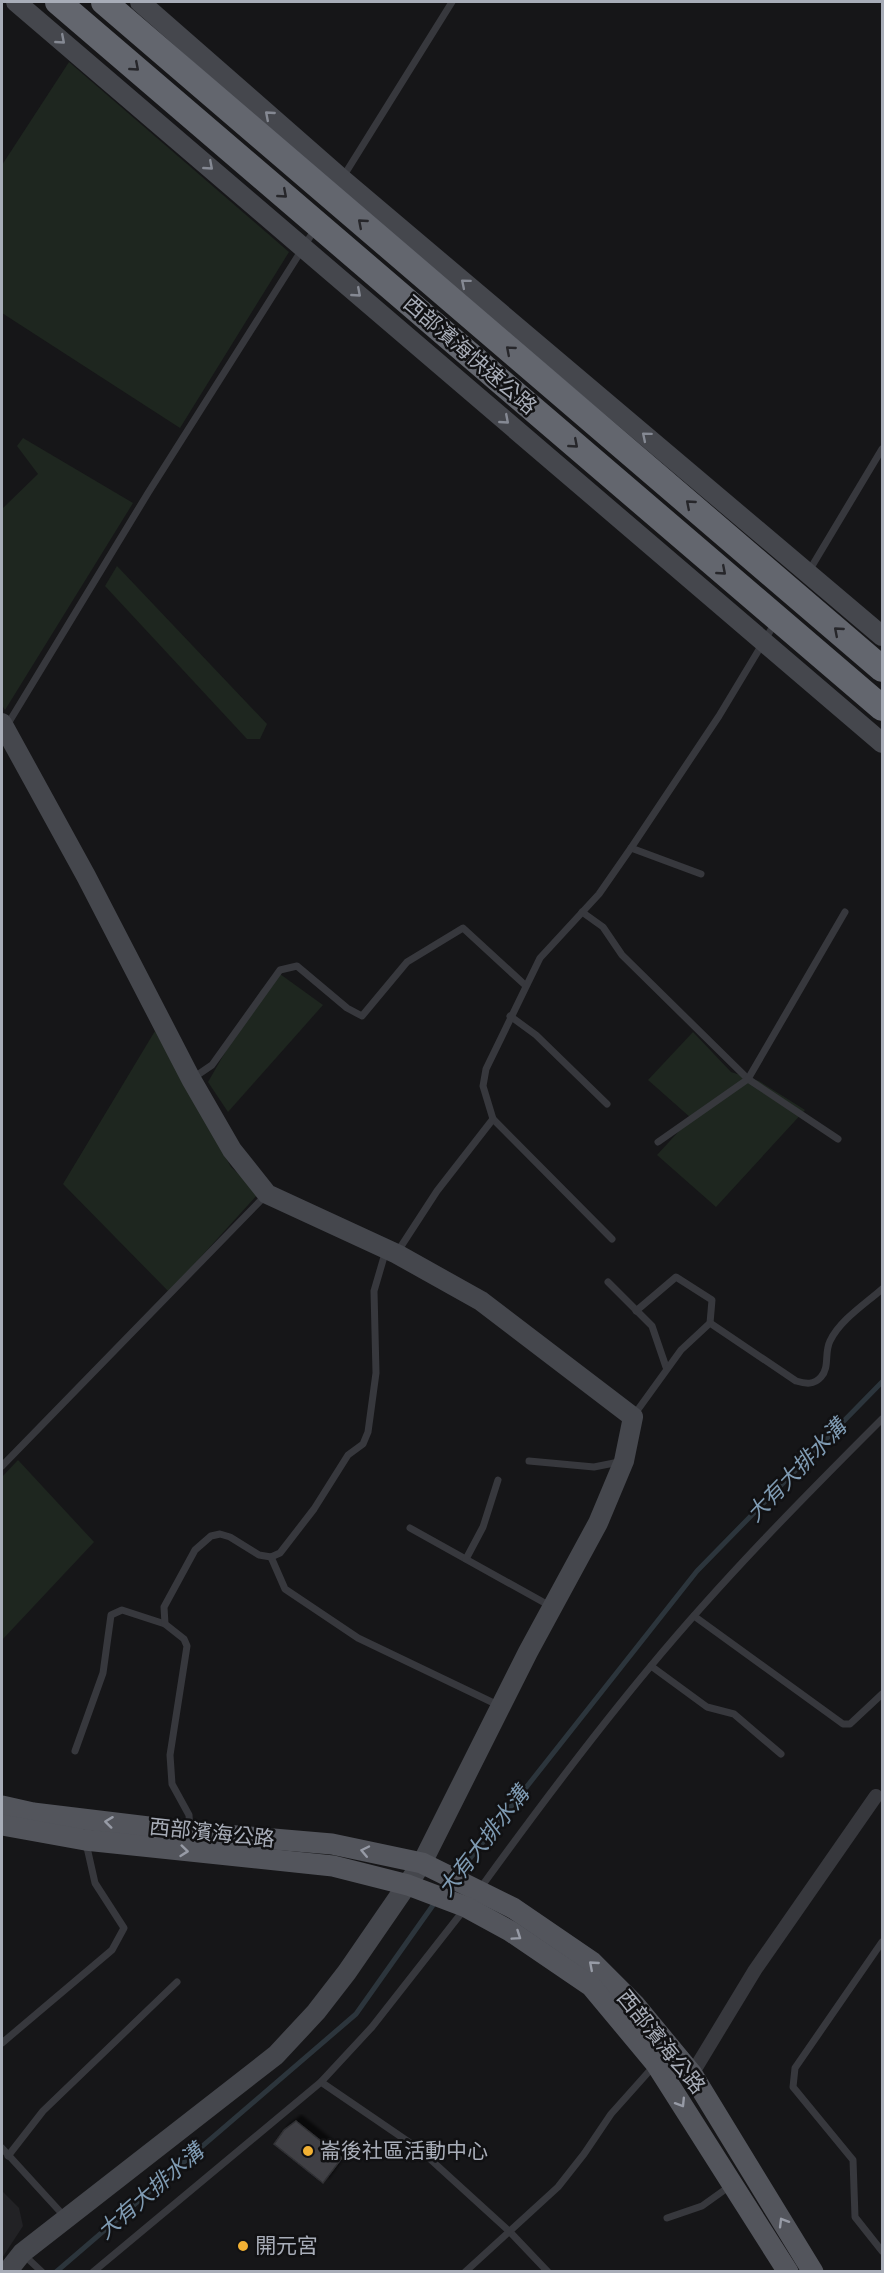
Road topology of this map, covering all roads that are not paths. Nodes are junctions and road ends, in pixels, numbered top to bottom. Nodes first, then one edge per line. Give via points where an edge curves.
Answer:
1 (16, 2) edge
2 (58, 2) edge
3 (104, 2) edge
4 (140, 2) edge
5 (452, 2) edge
6 (342, 178) junction
7 (326, 208) dead end
8 (321, 218) dead end
9 (305, 248) junction
10 (882, 449) edge
11 (808, 573) junction
12 (789, 602) dead end
13 (782, 612) dead end
14 (882, 636) edge
15 (763, 641) junction
16 (882, 669) edge
17 (882, 708) edge
18 (3, 729) edge
19 (882, 744) edge
20 (632, 848) junction
21 (701, 874) dead end
22 (582, 912) junction
23 (845, 912) dead end
24 (525, 985) junction
25 (510, 1016) junction
26 (191, 1079) junction
27 (748, 1079) junction
28 (607, 1104) dead end
29 (493, 1119) junction
30 (838, 1139) dead end
31 (658, 1142) dead end
32 (267, 1194) junction
33 (612, 1239) dead end
34 (392, 1251) junction
35 (608, 1282) dead end
36 (882, 1288) edge
37 (636, 1311) junction
38 (710, 1323) junction
39 (666, 1367) junction
40 (633, 1417) junction
41 (882, 1419) edge
42 (529, 1461) dead end
43 (624, 1461) junction
44 (2, 1466) edge
45 (498, 1480) dead end
46 (410, 1528) dead end
47 (271, 1557) junction
48 (466, 1559) junction
49 (552, 1607) junction
50 (694, 1616) junction
51 (165, 1624) junction
52 (651, 1666) junction
53 (882, 1694) edge
54 (500, 1706) junction
55 (75, 1751) dead end
56 (781, 1754) dead end
57 (876, 1796) dead end
58 (2, 1806) edge
59 (2, 1825) edge
60 (190, 1832) junction
61 (85, 1840) junction
62 (422, 1863) junction
63 (408, 1885) junction
64 (479, 1890) junction
65 (466, 1907) junction
66 (882, 1942) edge
67 (177, 1982) dead end
68 (2, 2043) edge
69 (670, 2048) junction
70 (656, 2064) junction
71 (692, 2074) junction
72 (321, 2082) junction
73 (2, 2148) edge
74 (8, 2156) junction
75 (732, 2184) junction
76 (66, 2218) junction
77 (667, 2218) dead end
78 (510, 2232) junction
79 (882, 2251) edge
80 (22, 2253) junction
81 (7, 2271) edge
82 (42, 2271) edge
83 (93, 2271) edge
84 (465, 2271) edge
85 (548, 2271) edge
86 (788, 2271) edge
87 (813, 2271) edge

1 -> 9 main road
2 -> 17 highway, 西部濱海快速公路, bridge
16 -> 3 highway, 西部濱海快速公路, bridge
6 -> 4 main road
5 - 6 lane
6 - 7 lane
11 -> 6 main road
8 - 9 lane
9 -> 15 main road
9 - 18 lane
10 - 11 lane
11 - 12 lane
11 - 14 main road
13 - 15 lane
15 - 19 main road
15 - 20 lane
18 - 26 main road via 86,876
20 - 21 lane
20 - 22 lane
22 - 24 lane via 540,958
22 - 27 lane via 603,927 622,955
23 - 27 lane
24 - 25 lane
24 - 26 lane via 463,928 407,962 362,1016 297,966 280,970 212,1065
25 - 28 lane via 536,1035
25 - 29 lane via 483,1086
26 - 32 main road via 232,1150
27 - 30 lane
27 - 31 lane
29 - 33 lane
29 - 34 lane
32 - 34 main road
32 - 44 lane
34 - 40 main road via 481,1301
34 - 47 lane via 374,1291 376,1374 368,1432 363,1444 348,1455 280,1553
35 - 37 lane
36 - 38 lane via 830,1341 826,1370 813,1383 796,1381
37 - 38 lane via 675,1277 712,1300
37 - 39 lane via 652,1326
38 - 39 lane
39 - 40 lane
40 - 43 main road
41 - 50 lane
42 - 43 lane via 594,1467
43 - 49 main road via 598,1523
45 - 48 lane via 483,1527
46 - 48 lane
47 - 51 lane via 259,1555 230,1537 211,1536 195,1550 164,1607
47 - 54 lane via 285,1589 358,1638
48 - 49 lane
49 - 54 main road
50 - 52 lane
50 - 53 lane via 843,1724 860,1718
51 - 55 lane via 122,1610 111,1615 103,1673
51 - 60 lane via 187,1646 170,1755 172,1784 189,1815
52 - 56 lane via 707,1707 734,1714
52 - 64 lane via 552,1790
54 - 62 main road
57 - 71 street via 755,1970
60 -> 58 main road, 西部濱海公路
59 - 61 main road, 西部濱海公路
62 -> 60 main road, 西部濱海公路 via 333,1844
61 -> 63 main road, 西部濱海公路 via 333,1866
61 - 68 lane via 95,1883 124,1928 112,1950
62 - 63 main road
62 - 64 main road, 西部濱海公路
63 - 65 main road, 西部濱海公路
63 - 76 main road via 316,2012 276,2055
64 - 65 lane
69 -> 64 main road, 西部濱海公路 via 592,1962 513,1908
65 -> 70 main road, 西部濱海公路 via 510,1931 591,1986
65 - 72 lane via 372,2027
66 - 79 lane via 795,2068 793,2086 853,2160 855,2217
67 - 74 lane via 43,2111
69 - 70 lane
69 - 71 main road, 西部濱海公路
70 -> 75 main road, 西部濱海公路
70 - 78 lane via 611,2114 558,2187
87 -> 71 main road, 西部濱海公路
72 - 78 lane via 419,2149
72 - 83 lane
73 - 74 lane
74 - 76 lane
75 - 77 lane via 702,2206
75 - 86 main road, 西部濱海公路
76 - 80 main road
78 - 84 lane
78 - 85 lane
80 - 81 main road
80 - 82 lane

